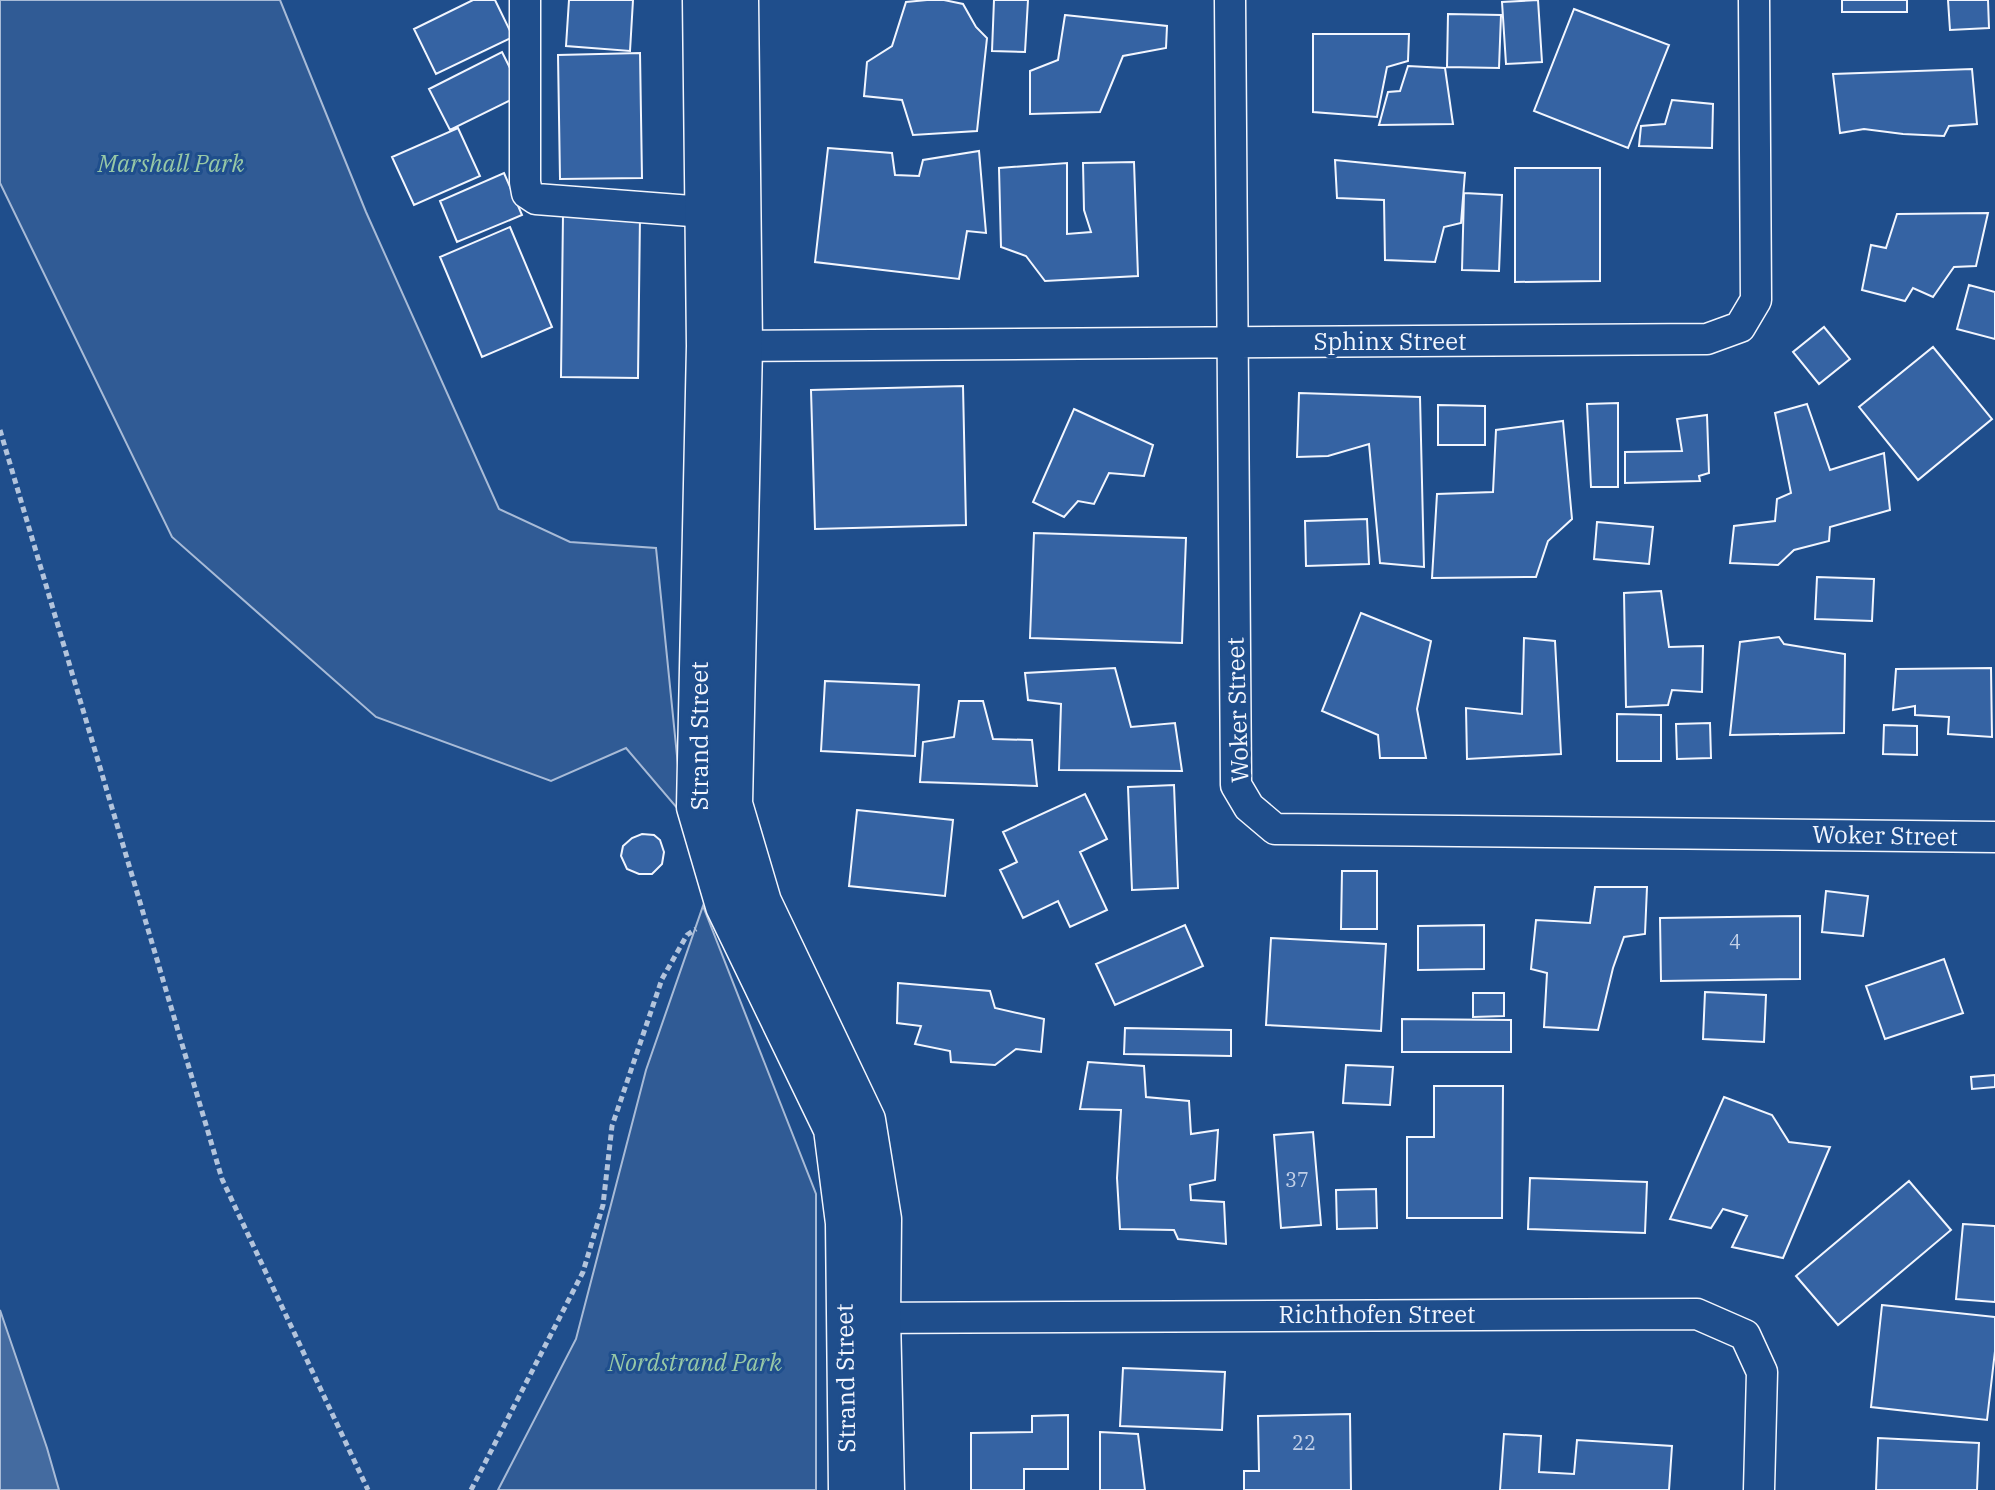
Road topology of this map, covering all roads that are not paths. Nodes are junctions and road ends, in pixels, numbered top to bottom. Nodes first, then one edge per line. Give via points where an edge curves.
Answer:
1 (525, 0) edge
2 (702, 0) edge
3 (739, 0) edge
4 (1230, 0) edge
5 (1754, 0) edge
6 (704, 212) junction
7 (1234, 343) junction
8 (725, 346) junction
9 (1995, 837) edge
10 (863, 1318) junction
11 (848, 1490) edge
12 (885, 1490) edge
13 (1759, 1490) edge

1 - 6 street via 527,193 536,199
2 - 6 street, Strand Street
3 - 8 street, Strand Street
4 - 7 street, Woker Street
5 - 7 street, Sphinx Street via 1756,300 1740,327 1707,339
6 - 8 street, Strand Street
7 - 8 street, Sphinx Street
7 - 9 street, Woker Street via 1236,785 1249,807 1275,829
8 - 10 street, Strand Street via 733,804 762,902 866,1120 882,1219
8 - 10 street, Strand Street via 696,807 725,906 833,1129
10 - 11 street, Strand Street
10 - 12 street, Strand Street
10 - 13 street, Richthofen Street via 1697,1314 1745,1335 1762,1372

